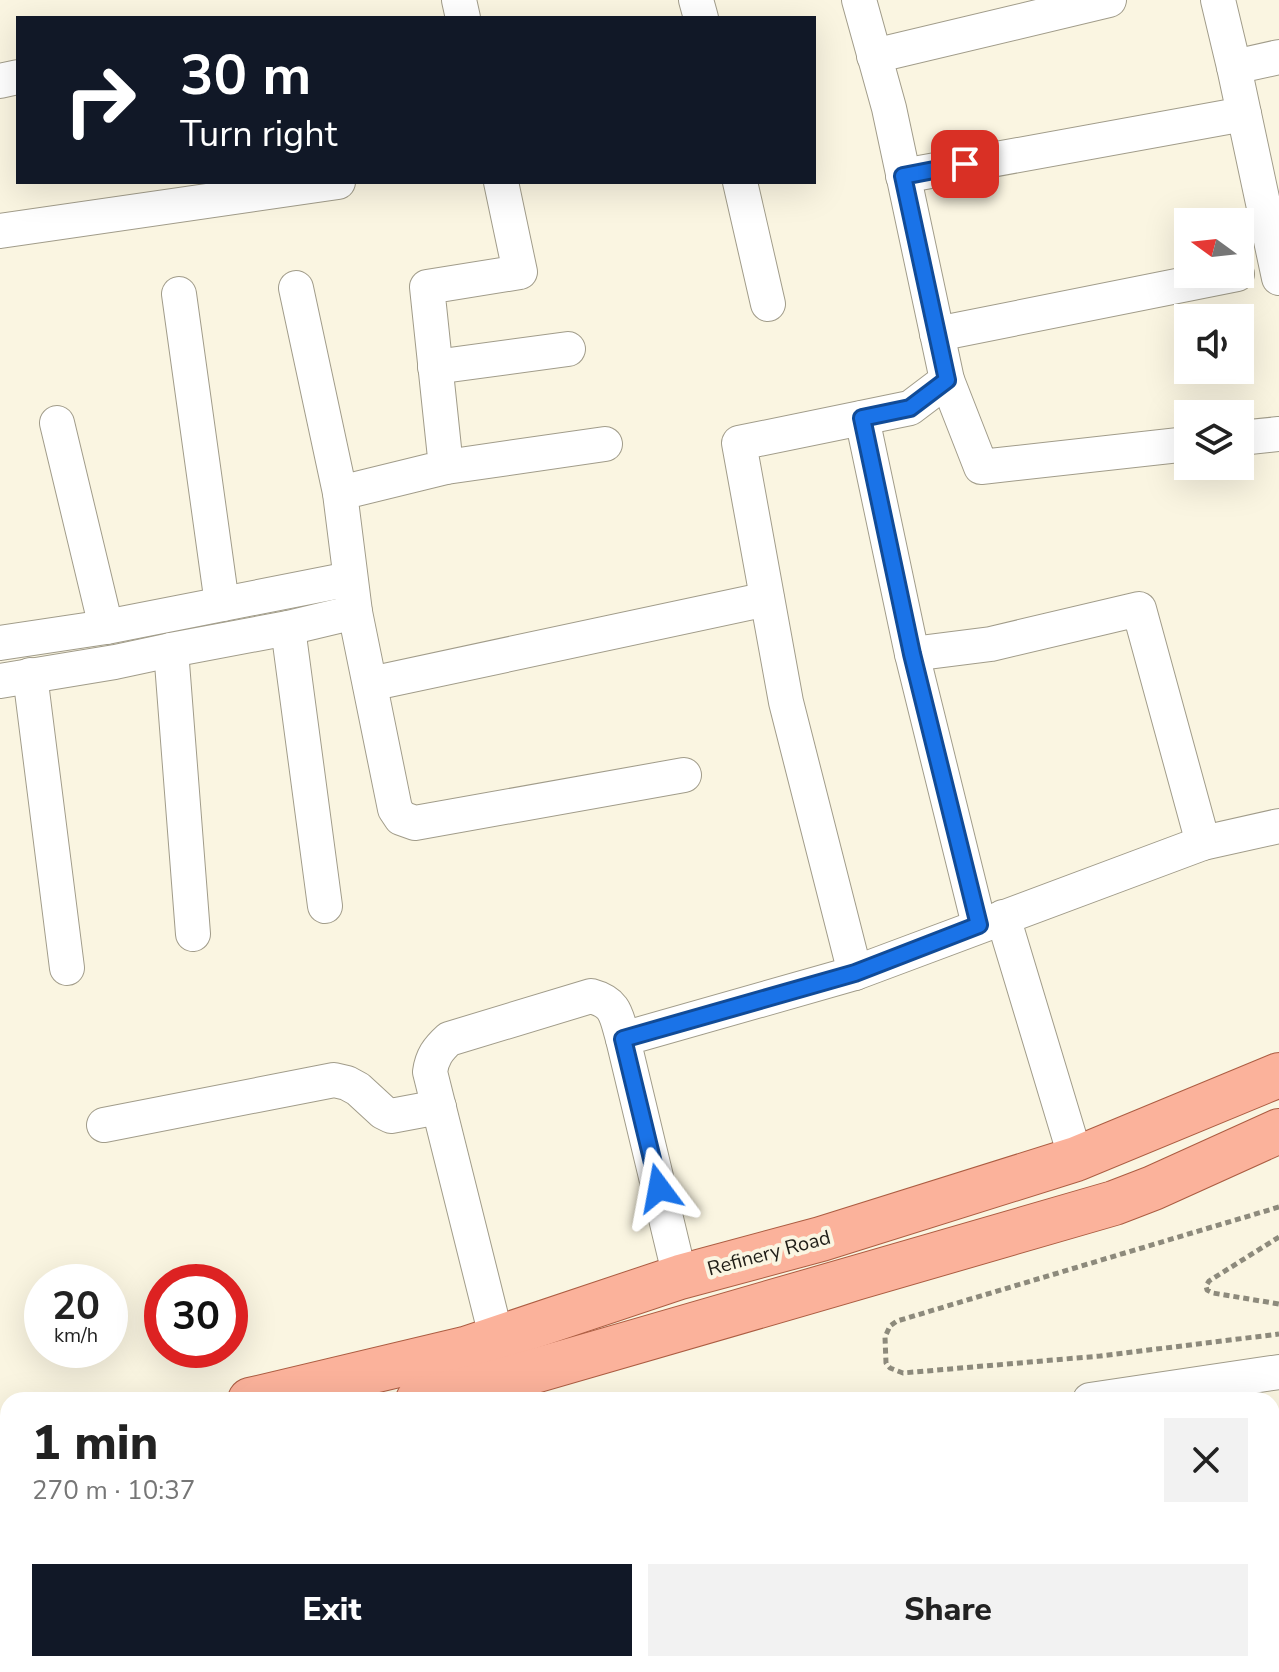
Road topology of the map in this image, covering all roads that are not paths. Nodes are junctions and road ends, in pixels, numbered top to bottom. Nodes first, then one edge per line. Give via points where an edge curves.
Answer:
1 (859, 0) edge
2 (1109, 0) edge
3 (1218, 0) edge
4 (874, 56) junction
5 (1279, 57) edge
6 (1234, 67) junction
7 (1244, 114) junction
8 (903, 176) junction
9 (324, 184) edge
10 (501, 184) edge
11 (740, 184) edge
12 (1270, 195) edge
13 (0, 231) edge
14 (1278, 272) edge
15 (1254, 273) edge
16 (1174, 287) edge
17 (296, 288) dead end
18 (179, 294) dead end
19 (768, 304) dead end
20 (937, 334) junction
21 (568, 349) dead end
22 (435, 367) junction
23 (947, 380) junction
24 (862, 418) junction
25 (57, 423) dead end
26 (1279, 434) edge
27 (1254, 437) edge
28 (605, 444) dead end
29 (1174, 446) edge
30 (446, 467) junction
31 (340, 493) junction
32 (352, 596) junction
33 (767, 599) junction
34 (222, 604) junction
35 (106, 627) junction
36 (288, 628) junction
37 (0, 643) edge
38 (171, 650) junction
39 (912, 654) junction
40 (15, 678) edge
41 (370, 684) junction
42 (684, 775) dead end
43 (1279, 826) edge
44 (1203, 843) junction
45 (325, 906) dead end
46 (991, 921) junction
47 (193, 934) dead end
48 (67, 968) dead end
49 (855, 973) junction
50 (623, 1039) junction
51 (1279, 1075) edge
52 (439, 1107) junction
53 (104, 1125) dead end
54 (1279, 1131) edge
55 (1076, 1159) junction
56 (680, 1277) junction
57 (492, 1367) edge
58 (1279, 1372) edge
59 (309, 1392) edge
60 (436, 1392) edge
61 (1144, 1392) edge

1 - 4 street
2 - 4 street
3 - 6 street
4 - 8 street
5 - 6 street
6 - 7 street
7 - 8 street
7 - 12 street
8 - 20 street
9 - 13 street
10 - 22 street via 520,272 427,287
11 - 19 street
12 - 14 street
14 - 15 street
16 - 20 street
17 - 31 street
18 - 34 street
20 - 23 street
21 - 22 street
22 - 30 street
23 - 24 street via 910,408
23 - 29 street via 981,467
24 - 33 street via 739,443
24 - 39 street
25 - 35 street
26 - 27 street
28 - 30 street
30 - 31 street
31 - 32 street
32 - 34 street
32 - 36 street
32 - 41 street
33 - 41 street
33 - 49 street via 786,702
34 - 35 street
35 - 37 street
36 - 38 street
36 - 45 street
38 - 40 street
38 - 47 street
39 - 44 street via 991,644 1139,609
39 - 46 street
40 - 48 street
41 - 42 street via 395,809 415,823
43 - 44 street
44 - 46 street
46 - 49 street
46 - 55 street
49 - 50 street
50 - 52 street via 614,1009 591,996 449,1039 438,1049 430,1072
50 - 56 street
51 - 55 main road, Refinery Road
52 - 53 street via 391,1116 358,1089 334,1080
52 - 57 street
54 - 57 main road, Refinery Road via 1114,1203
55 - 56 main road, Refinery Road
56 - 57 main road, Refinery Road
57 - 59 main road, Refinery Road
57 - 60 main road, Refinery Road
58 - 61 street

